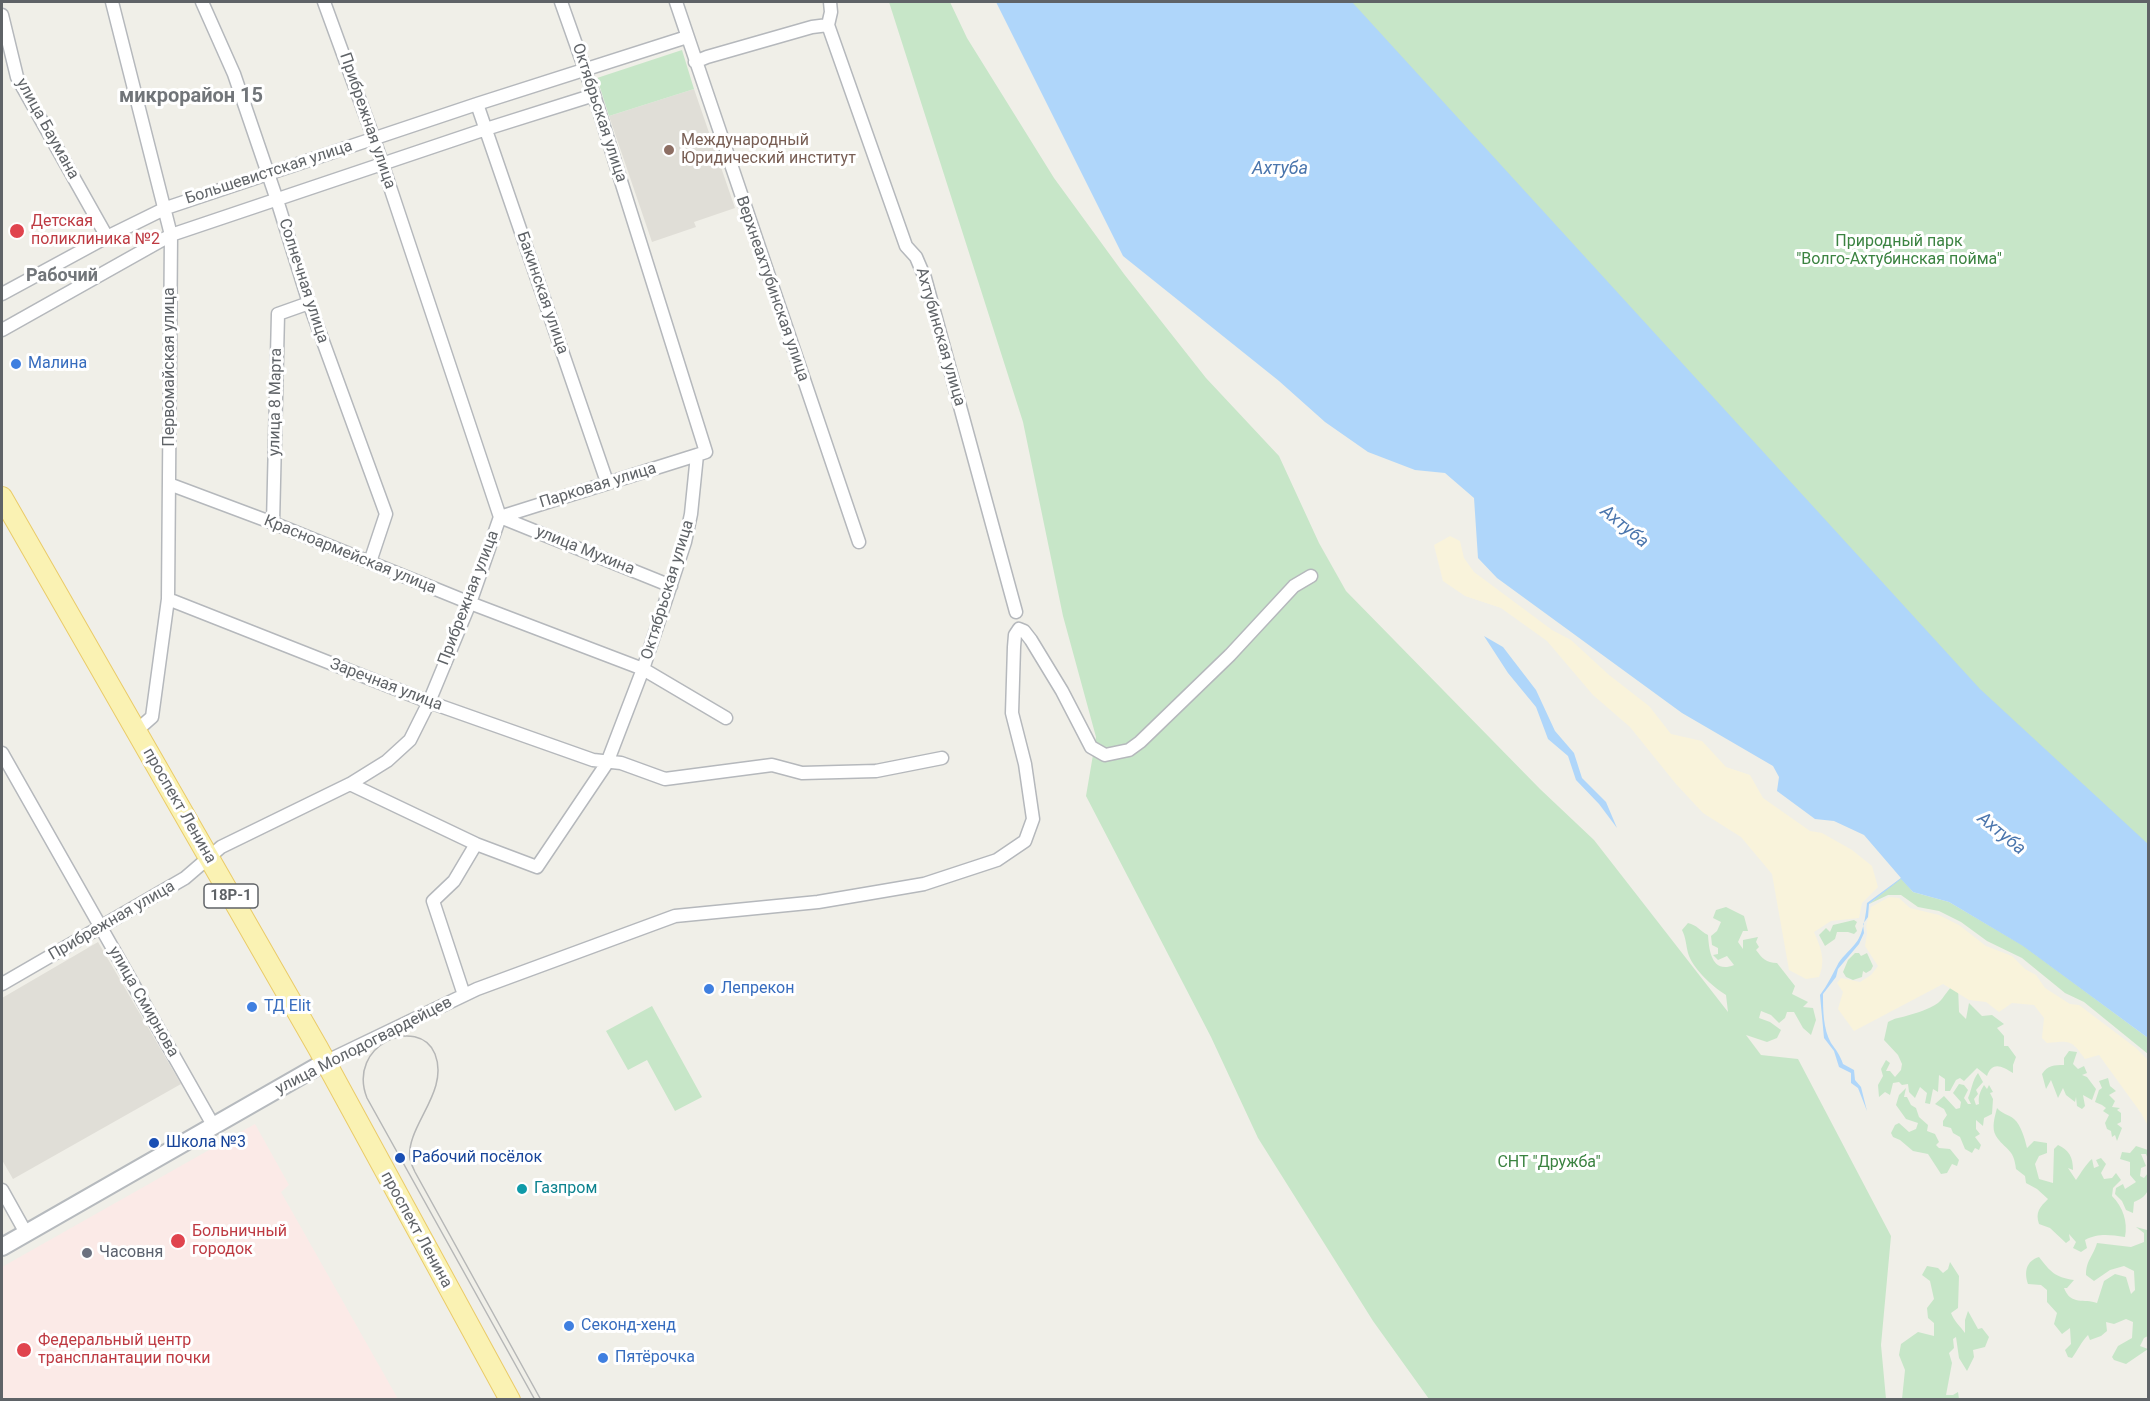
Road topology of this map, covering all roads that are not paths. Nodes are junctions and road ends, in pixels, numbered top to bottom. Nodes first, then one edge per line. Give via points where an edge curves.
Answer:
1 (112, 2) edge
2 (202, 2) edge
3 (324, 2) edge
4 (561, 2) edge
5 (676, 2) edge
6 (830, 2) edge
7 (2, 15) edge
8 (828, 25) junction
9 (687, 37) junction
10 (695, 62) junction
11 (585, 70) junction
12 (594, 95) junction
13 (477, 104) junction
14 (486, 129) junction
15 (374, 139) junction
16 (382, 165) junction
17 (268, 174) junction
18 (277, 200) junction
19 (166, 208) junction
20 (171, 235) junction
21 (107, 237) junction
22 (2, 294) edge
23 (309, 303) junction
24 (2, 330) edge
25 (697, 455) junction
26 (607, 482) junction
27 (169, 484) junction
28 (2, 496) edge
29 (500, 517) junction
30 (273, 523) junction
31 (859, 542) dead end
32 (370, 562) junction
33 (1311, 576) dead end
34 (671, 585) junction
35 (168, 599) junction
36 (470, 603) junction
37 (1016, 612) dead end
38 (643, 669) junction
39 (429, 702) junction
40 (726, 718) dead end
41 (136, 731) junction
42 (2, 753) edge
43 (942, 758) dead end
44 (607, 763) junction
45 (350, 784) junction
46 (476, 843) junction
47 (209, 858) junction
48 (101, 928) junction
49 (3, 978) edge
50 (464, 995) junction
51 (325, 1062) junction
52 (213, 1125) junction
53 (2, 1190) edge
54 (26, 1233) junction
55 (2, 1247) edge
56 (510, 1400) edge

1 - 19 street, Первомайская улица
2 - 17 street, Солнечная улица via 234,74
3 - 15 street, Прибрежная улица
4 - 11 street, Октябрьская улица
5 - 9 street, Верхнеахтубинская улица
6 - 8 street, Ахтубинская улица
7 - 21 street, улица Баумана via 17,77
8 - 10 street
8 - 37 street, Ахтубинская улица via 906,246 925,278
9 - 10 street, Верхнеахтубинская улица
9 - 11 street, Большевистская улица
10 - 31 street, Верхнеахтубинская улица
11 - 12 street, Октябрьская улица
11 - 13 street, Большевистская улица
12 - 14 street, Большевистская улица
12 - 25 street, Октябрьская улица via 706,452
13 - 14 street, Бакинская улица
13 - 15 street, Большевистская улица
14 - 16 street, Большевистская улица
14 - 26 street, Бакинская улица
15 - 16 street, Прибрежная улица
15 - 17 street, Большевистская улица
16 - 18 street, Большевистская улица
16 - 29 street, Прибрежная улица
17 - 18 street, Солнечная улица
17 - 19 street, Большевистская улица
18 - 20 street, Большевистская улица
18 - 23 street, Солнечная улица
19 - 20 street, Первомайская улица
19 - 21 street, Большевистская улица
20 - 24 street, Большевистская улица
20 - 27 street, Первомайская улица
21 - 22 street, Большевистская улица
23 - 30 street, улица 8 Марта via 278,314
23 - 32 street, Солнечная улица via 386,514
25 - 26 street, Парковая улица
25 - 34 street, Октябрьская улица via 692,514
26 - 29 street, Парковая улица
27 - 30 street, Красноармейская улица
27 - 35 street, Первомайская улица
28 - 41 main road, проспект Ленина / 18Р-1
29 - 34 street, улица Мухина
29 - 36 street, Прибрежная улица
30 - 32 street, Красноармейская улица
32 - 36 street, Красноармейская улица
33 - 50 street, улица Молодогвардейцев via 1294,586 1140,742 1129,750 1105,755 1091,747 1031,640 1019,629 1015,634 1012,713 1033,819 1024,841 997,860 924,884 818,902 675,916
34 - 38 street, Октябрьская улица
35 - 39 street, Заречная улица
35 - 41 street, Первомайская улица via 152,717
36 - 38 street, Красноармейская улица
36 - 39 street, Прибрежная улица
38 - 40 street, Красноармейская улица
38 - 44 street, Октябрьская улица
39 - 44 street, Заречная улица
39 - 45 street, Прибрежная улица via 410,740
41 - 47 main road, проспект Ленина / 18Р-1
42 - 48 street, улица Смирнова
43 - 44 street, Заречная улица via 876,771 802,773 772,765 665,779 621,763
44 - 46 street, Октябрьская улица via 537,867
45 - 46 street, Октябрьская улица
45 - 47 street, Прибрежная улица via 221,847
46 - 50 street via 454,881 433,901
47 - 48 street, Прибрежная улица via 185,878
47 - 51 main road, проспект Ленина / 18Р-1
48 - 49 street, Прибрежная улица
48 - 52 street, улица Смирнова
50 - 51 street, улица Молодогвардейцев
51 - 52 street, улица Молодогвардейцев
51 - 56 main road, проспект Ленина / 18Р-1
52 - 54 street, улица Молодогвардейцев
53 - 54 street
54 - 55 street, улица Молодогвардейцев

